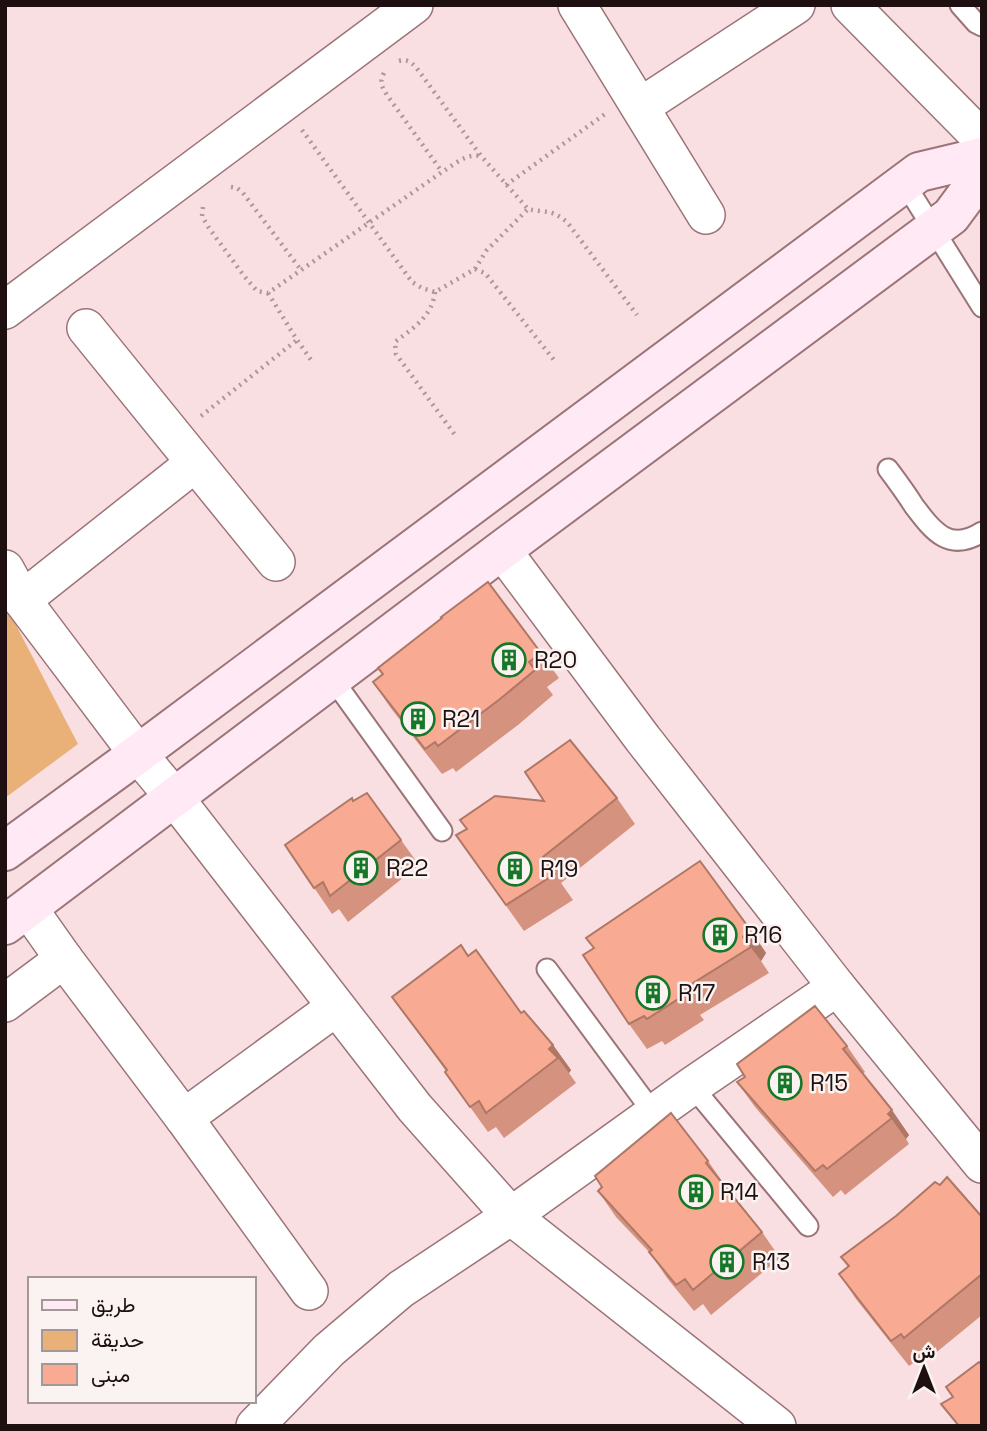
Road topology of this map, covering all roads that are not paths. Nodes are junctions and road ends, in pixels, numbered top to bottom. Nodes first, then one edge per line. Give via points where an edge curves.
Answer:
1 (414, 5) edge
2 (578, 5) edge
3 (796, 5) edge
4 (850, 5) edge
5 (960, 5) edge
6 (982, 26) edge
7 (636, 101) junction
8 (982, 139) edge
9 (982, 157) edge
10 (982, 174) edge
11 (904, 182) junction
12 (706, 215) dead end
13 (934, 229) junction
14 (982, 307) edge
15 (5, 310) edge
16 (86, 328) dead end
17 (184, 450) junction
18 (888, 469) dead end
19 (982, 532) edge
20 (502, 550) junction
21 (276, 562) dead end
22 (13, 585) edge
23 (332, 678) junction
24 (138, 754) junction
25 (174, 797) junction
26 (442, 831) dead end
27 (5, 850) edge
28 (16, 917) edge
29 (64, 960) junction
30 (547, 969) dead end
31 (837, 987) junction
32 (5, 1003) edge
33 (336, 1007) junction
34 (692, 1086) junction
35 (654, 1114) junction
36 (184, 1118) junction
37 (982, 1164) edge
38 (512, 1216) junction
39 (808, 1226) dead end
40 (309, 1291) dead end
41 (255, 1426) edge
42 (777, 1426) edge

1 - 15 street via 283,103 207,179
2 - 7 street
3 - 7 street
4 - 8 street
5 - 6 lane
7 - 12 street
9 - 11 street via 919,172
10 - 13 street via 951,216
11 - 13 lane
11 - 24 street
13 - 14 lane
13 - 20 street
16 - 17 street
17 - 21 street
17 - 22 street
18 - 19 lane via 942,538 959,541
20 - 23 street
20 - 31 street
22 - 24 street
23 - 25 street
23 - 26 lane
24 - 25 street
24 - 27 street
25 - 28 street
25 - 33 street
28 - 29 street
29 - 32 street
29 - 36 street
30 - 35 lane
31 - 34 street
31 - 37 street
33 - 36 street
33 - 38 street via 415,1108
34 - 35 street
34 - 39 lane
35 - 38 street
36 - 40 street
38 - 41 street via 401,1289 329,1350
38 - 42 street

